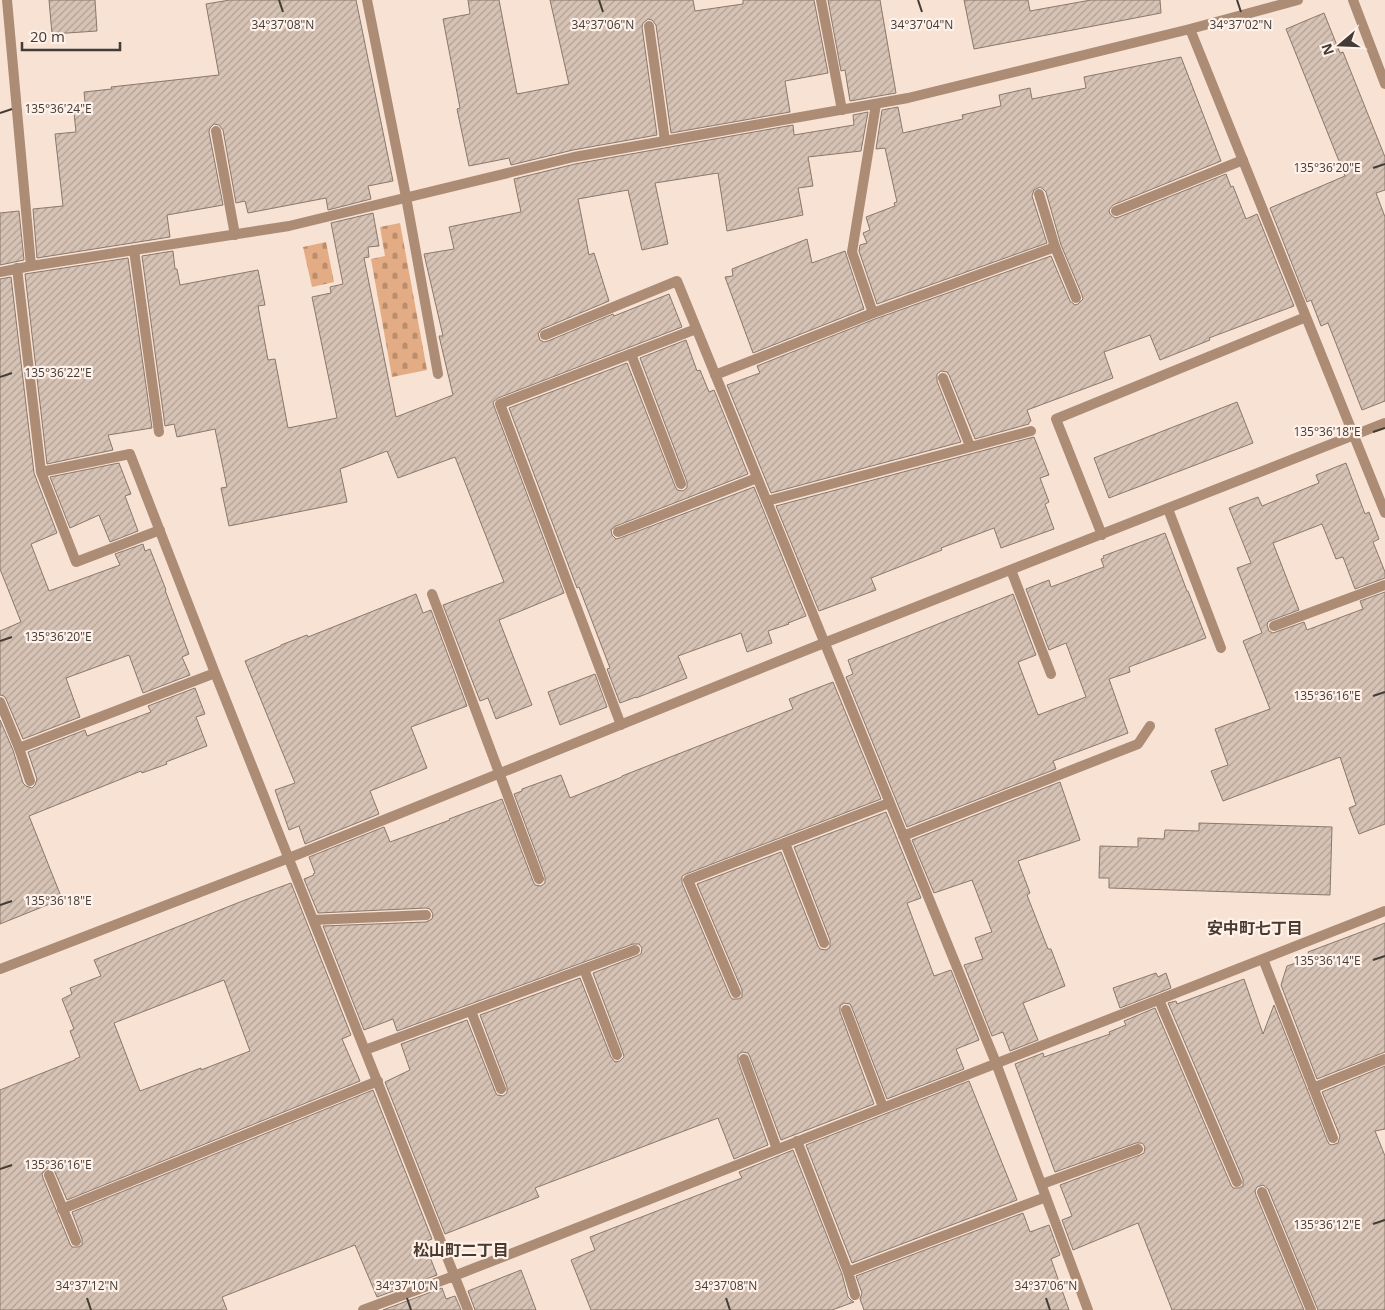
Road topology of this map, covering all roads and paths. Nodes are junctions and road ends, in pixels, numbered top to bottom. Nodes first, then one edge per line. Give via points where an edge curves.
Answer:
1 (7, 0) edge
2 (367, 0) edge
3 (821, 0) edge
4 (1296, 0) edge
5 (1353, 0) edge
6 (649, 26) dead end
7 (1190, 29) junction
8 (1385, 84) edge
9 (876, 104) junction
10 (842, 110) junction
11 (216, 132) dead end
12 (665, 141) junction
13 (1243, 160) junction
14 (1039, 194) dead end
15 (406, 197) junction
16 (1116, 211) dead end
17 (235, 235) junction
18 (1055, 247) junction
19 (134, 250) junction
20 (31, 266) junction
21 (17, 268) junction
22 (0, 272) edge
23 (1076, 298) dead end
24 (873, 314) junction
25 (1306, 317) junction
26 (696, 329) junction
27 (545, 335) dead end
28 (631, 354) junction
29 (438, 374) dead end
30 (715, 375) junction
31 (943, 378) dead end
32 (1385, 423) edge
33 (1031, 431) dead end
34 (159, 432) dead end
35 (1355, 436) junction
36 (970, 446) junction
37 (41, 472) junction
38 (757, 478) junction
39 (681, 484) dead end
40 (767, 501) junction
41 (1168, 509) junction
42 (1385, 513) edge
43 (160, 530) junction
44 (618, 532) dead end
45 (1102, 534) junction
46 (1011, 570) junction
47 (1385, 585) edge
48 (432, 594) dead end
49 (1274, 626) dead end
50 (824, 643) junction
51 (1221, 648) dead end
52 (215, 673) junction
53 (1051, 674) dead end
54 (0, 702) edge
55 (621, 725) junction
56 (1150, 726) dead end
57 (19, 748) junction
58 (501, 773) junction
59 (30, 781) dead end
60 (890, 802) junction
61 (903, 836) junction
62 (785, 843) junction
63 (289, 858) junction
64 (539, 879) dead end
65 (1385, 911) edge
66 (426, 915) dead end
67 (314, 920) junction
68 (824, 943) dead end
69 (636, 950) dead end
70 (1263, 959) junction
71 (0, 969) edge
72 (584, 969) junction
73 (736, 993) dead end
74 (1159, 1000) junction
75 (846, 1010) dead end
76 (471, 1011) junction
77 (365, 1050) junction
78 (617, 1055) dead end
79 (744, 1059) dead end
80 (1385, 1059) edge
81 (996, 1063) junction
82 (378, 1081) junction
83 (1313, 1088) junction
84 (501, 1089) dead end
85 (884, 1107) junction
86 (1333, 1138) dead end
87 (797, 1141) junction
88 (1138, 1148) dead end
89 (777, 1149) junction
90 (48, 1175) dead end
91 (1237, 1182) dead end
92 (1042, 1184) junction
93 (1262, 1192) dead end
94 (1046, 1197) junction
95 (62, 1208) junction
96 (76, 1241) dead end
97 (848, 1272) junction
98 (454, 1276) junction
99 (855, 1295) dead end
100 (363, 1310) edge
101 (468, 1310) edge
102 (1088, 1310) edge
103 (1311, 1310) edge

1 - 20 street
2 - 15 street
3 - 10 street
4 - 7 street
5 - 8 street
6 - 12 street
7 - 9 street
7 - 13 street
9 - 10 street
9 - 24 street via 852,252
10 - 12 street
11 - 17 street
12 - 15 street via 574,157
13 - 16 street
13 - 25 street
14 - 18 street
15 - 17 street via 289,226
15 - 29 street
17 - 19 street
18 - 23 street
18 - 24 street
19 - 20 street
19 - 34 street
20 - 21 street
21 - 22 street
21 - 37 street
24 - 30 street
25 - 35 street
25 - 45 street via 1056,419
26 - 27 street via 677,282
26 - 28 street
26 - 30 street
28 - 39 street
28 - 55 street via 500,404
30 - 38 street
31 - 36 street
32 - 35 street
33 - 36 street
35 - 41 street
35 - 42 street
36 - 40 street
37 - 43 street via 130,454
37 - 43 street via 76,562
38 - 40 street
38 - 44 street
40 - 50 street
41 - 45 street
41 - 51 street
43 - 52 street
45 - 46 street
46 - 50 street
46 - 53 street
47 - 49 street
48 - 58 street
50 - 55 street
50 - 60 street
52 - 57 street
52 - 63 street
54 - 57 street
55 - 58 street
56 - 61 street via 1138,744
57 - 59 street
58 - 63 street
58 - 64 street
60 - 61 street
60 - 62 street
61 - 81 street
62 - 68 street
62 - 73 street via 688,880
63 - 67 street
63 - 71 street
65 - 70 street
66 - 67 street
67 - 77 street
69 - 72 street
70 - 74 street
70 - 83 street
72 - 76 street
72 - 78 street
74 - 81 street
74 - 91 street
75 - 85 street
76 - 77 street
76 - 84 street
77 - 82 street
79 - 89 street
80 - 83 street
81 - 85 street
81 - 92 street
82 - 95 street
82 - 98 street
83 - 86 street
85 - 87 street
87 - 89 street
87 - 97 street
88 - 92 street
89 - 98 street
90 - 95 street
92 - 94 street
93 - 103 street
94 - 97 street
94 - 102 street
95 - 96 street
97 - 99 street
98 - 100 street
98 - 101 street

